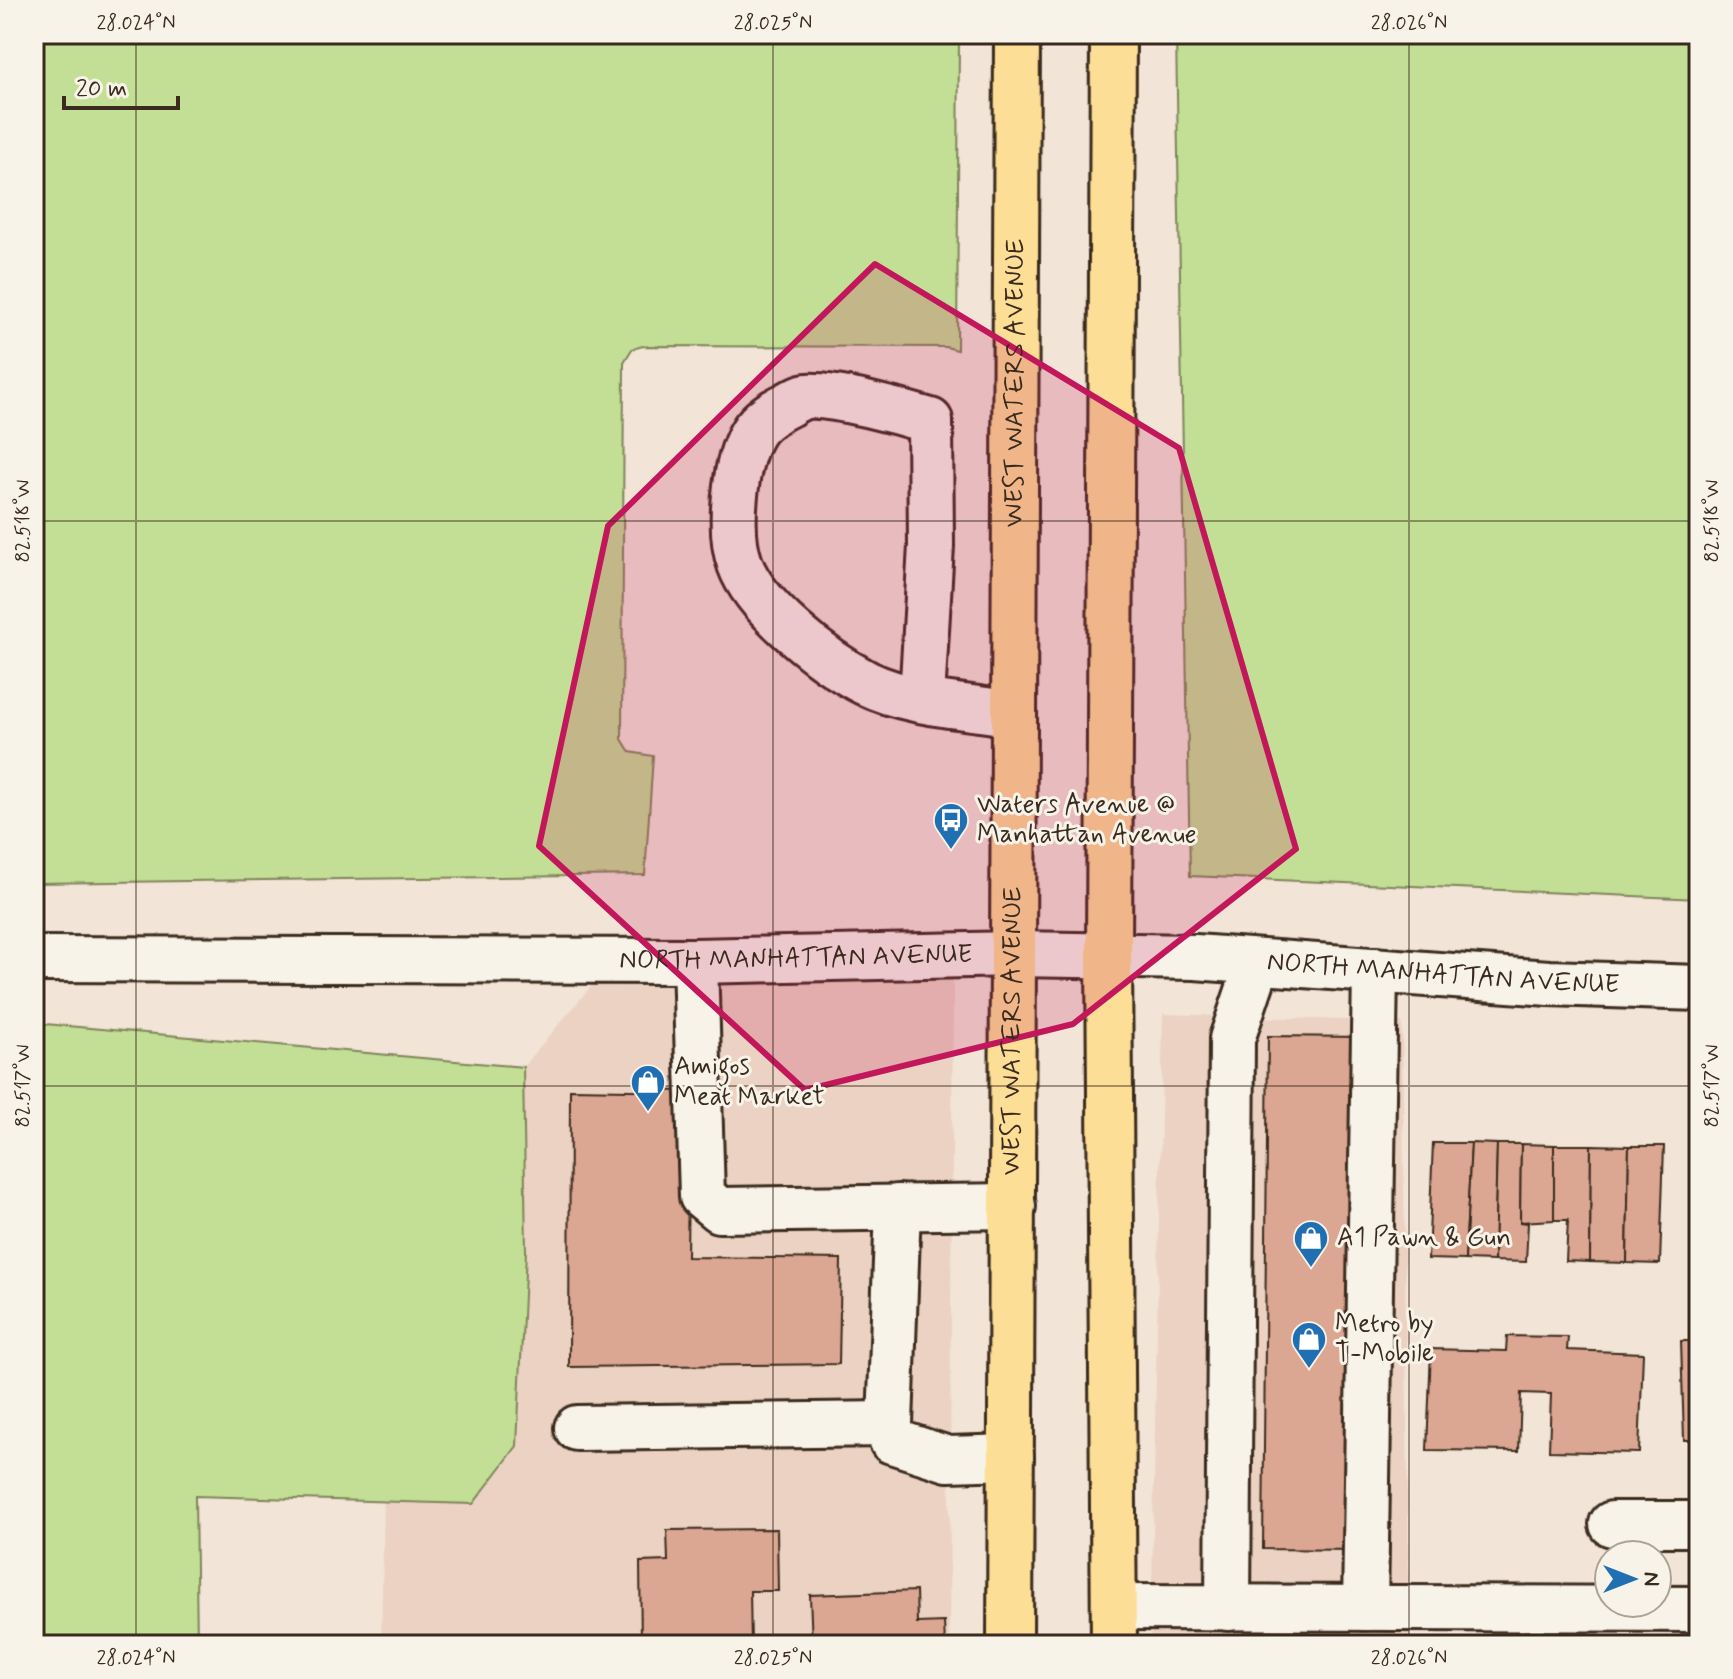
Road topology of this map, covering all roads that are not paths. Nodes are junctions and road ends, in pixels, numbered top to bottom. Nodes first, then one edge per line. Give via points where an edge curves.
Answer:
1 (1017, 34) edge
2 (1113, 34) edge
3 (922, 698) junction
4 (1014, 714) junction
5 (1015, 954) junction
6 (1109, 957) junction
7 (34, 959) edge
8 (695, 961) junction
9 (1258, 962) junction
10 (1375, 970) junction
11 (1699, 988) edge
12 (1013, 1206) junction
13 (898, 1207) junction
14 (890, 1424) junction
15 (577, 1428) dead end
16 (1011, 1457) junction
17 (1612, 1524) dead end
18 (1699, 1524) edge
19 (1228, 1608) junction
20 (1365, 1608) junction
21 (1676, 1621) edge
22 (1114, 1626) edge
23 (1010, 1645) edge

1 - 4 main road, WEST WATERS AVENUE
2 - 6 main road
3 - 3 street via 866,683 804,639 761,600 740,564 733,518 743,452 754,430 773,412 805,396 930,421 931,546
3 - 4 street
4 - 5 main road, WEST WATERS AVENUE
5 - 6 street, NORTH MANHATTAN AVENUE
5 - 8 street, NORTH MANHATTAN AVENUE
5 - 12 main road, WEST WATERS AVENUE
6 - 9 street, NORTH MANHATTAN AVENUE
6 - 22 main road
7 - 8 street, NORTH MANHATTAN AVENUE
8 - 13 street via 702,1196 719,1210
9 - 10 street, NORTH MANHATTAN AVENUE
9 - 19 street via 1232,1039
10 - 11 street, NORTH MANHATTAN AVENUE
10 - 20 street
12 - 13 street
12 - 16 main road, WEST WATERS AVENUE
13 - 14 street
14 - 15 street
14 - 16 street via 892,1441 948,1459
16 - 23 main road, WEST WATERS AVENUE
17 - 18 street
19 - 20 street
19 - 22 street
20 - 21 street

